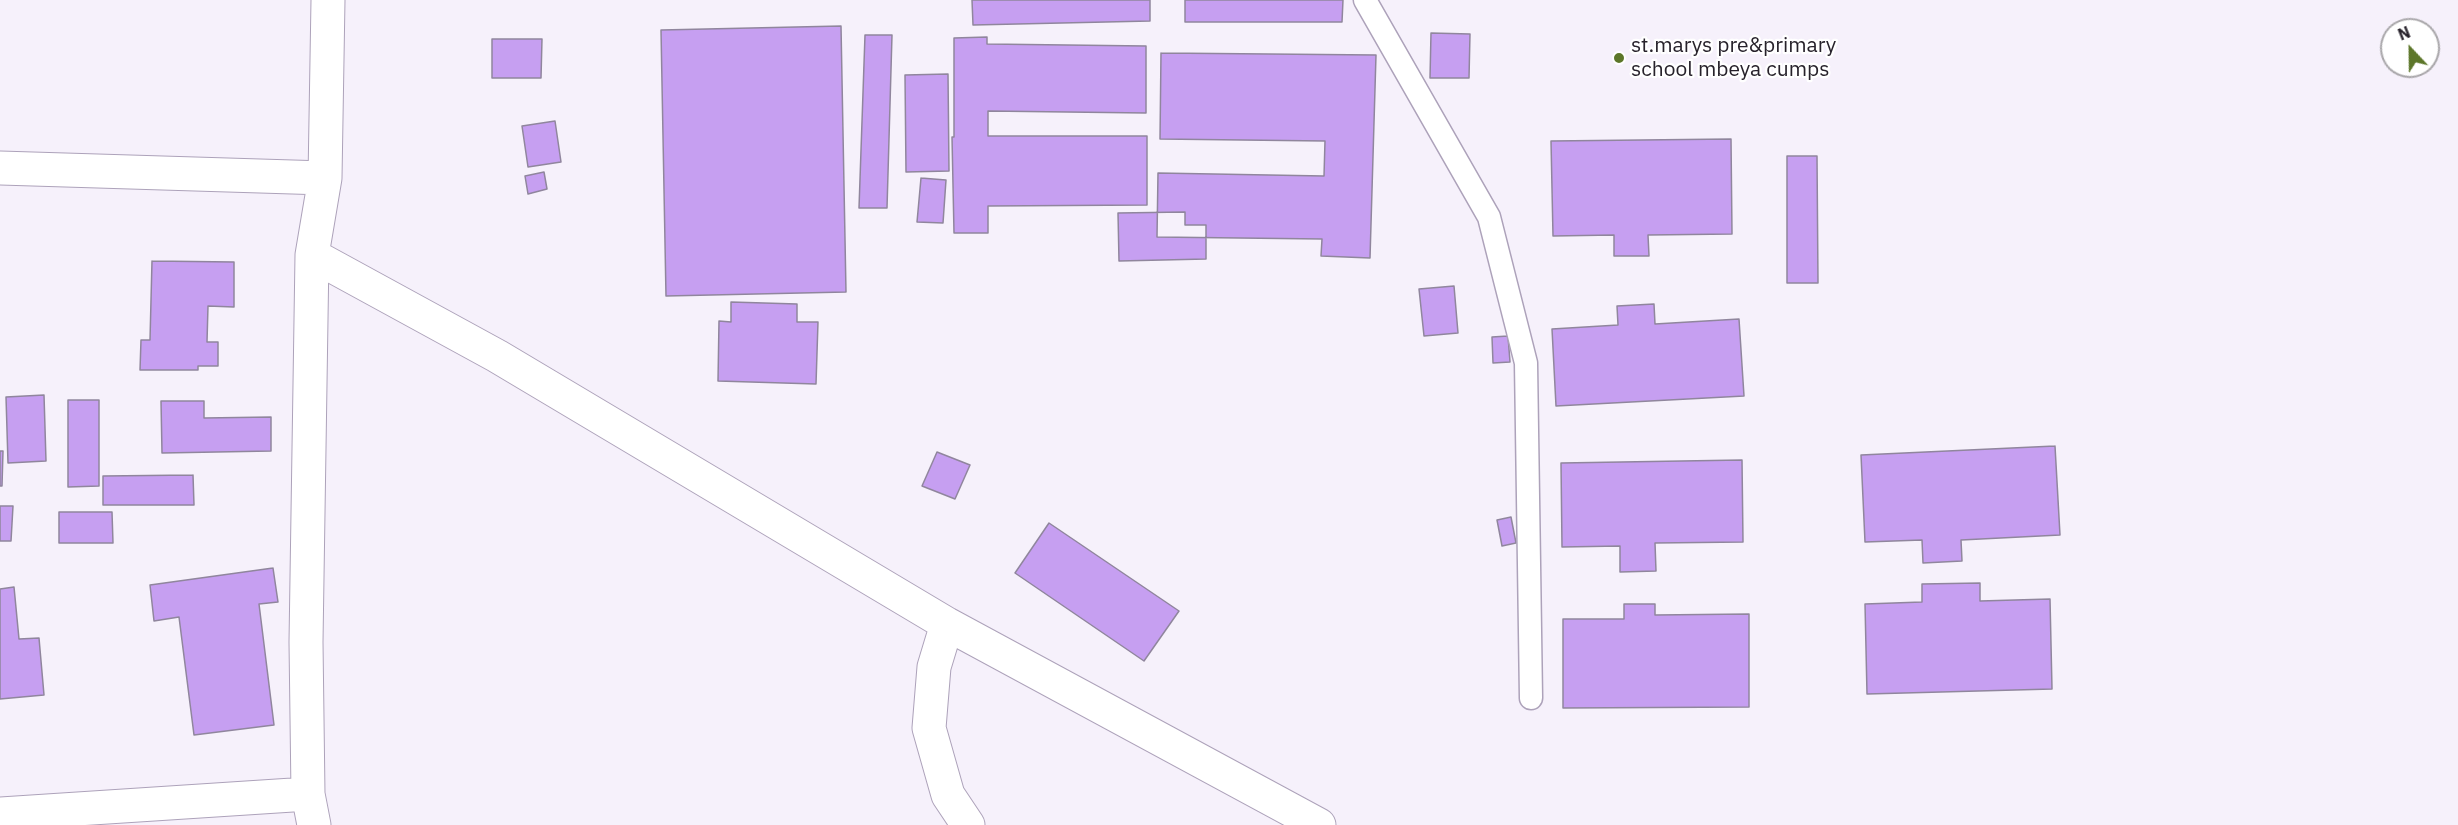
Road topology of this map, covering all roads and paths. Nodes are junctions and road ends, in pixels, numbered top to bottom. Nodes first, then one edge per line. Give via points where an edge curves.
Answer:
1 (328, 0) edge
2 (1365, 0) edge
3 (0, 168) edge
4 (325, 178) junction
5 (312, 255) junction
6 (947, 624) junction
7 (1532, 698) dead end
8 (311, 810) edge
9 (0, 814) edge
10 (968, 825) edge
11 (1319, 825) edge

1 - 4 street
2 - 7 lane via 1489,216 1526,363
3 - 4 street
4 - 5 street
5 - 6 street via 497,356
5 - 8 street via 306,642
6 - 10 street via 934,667 929,728 948,795
6 - 11 street
8 - 9 street

